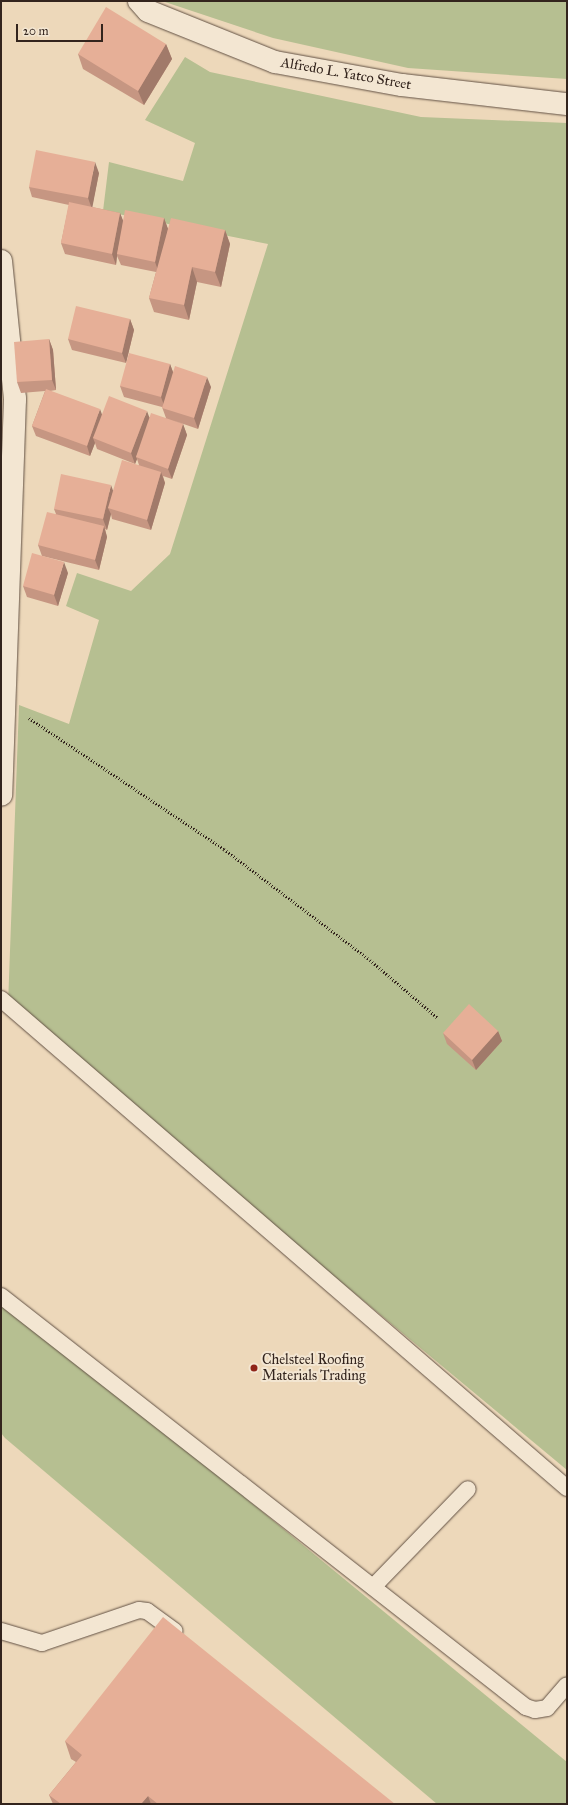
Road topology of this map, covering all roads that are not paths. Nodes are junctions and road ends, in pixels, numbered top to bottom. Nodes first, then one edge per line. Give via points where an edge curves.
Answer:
1 (138, 1) edge
2 (567, 104) edge
3 (1, 262) edge
4 (1, 795) edge
5 (1, 999) edge
6 (1, 1296) edge
7 (567, 1488) edge
8 (468, 1489) dead end
9 (373, 1587) junction
10 (1, 1631) edge
11 (175, 1631) edge
12 (567, 1685) edge

1 - 2 street, Alfredo L. Yatco Street via 148,11 275,62 402,85
3 - 4 street via 15,399
5 - 7 lane
6 - 9 lane
8 - 9 lane
9 - 12 lane via 526,1707 534,1710 546,1708
10 - 11 lane via 42,1643 139,1610 147,1611

